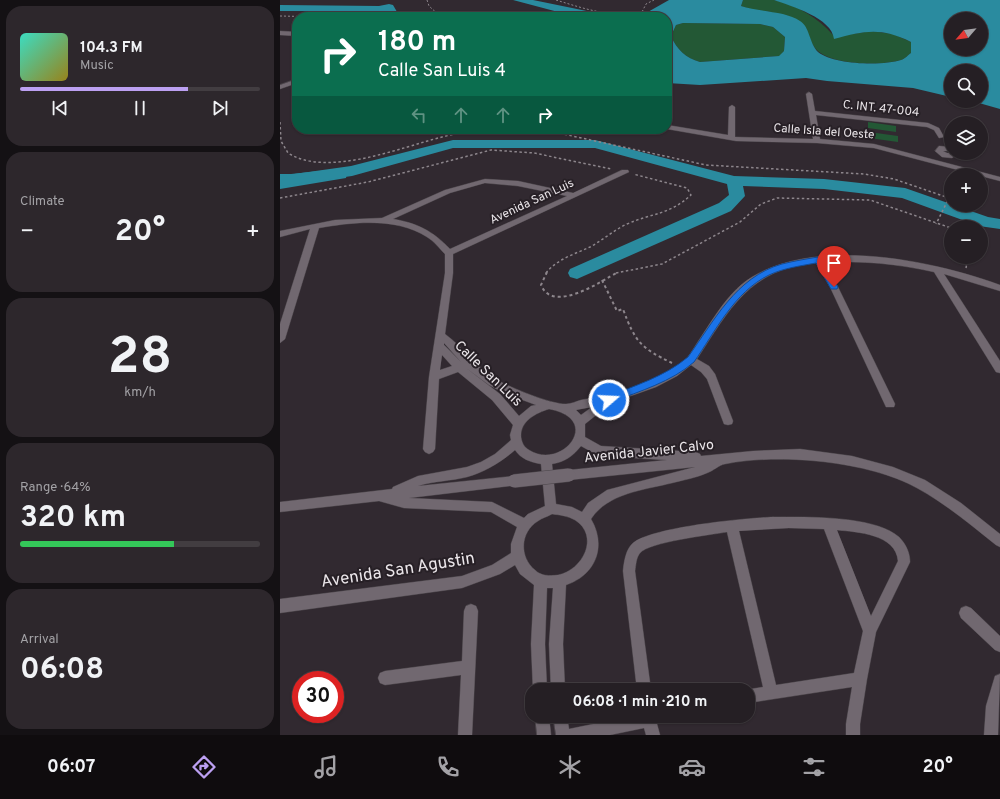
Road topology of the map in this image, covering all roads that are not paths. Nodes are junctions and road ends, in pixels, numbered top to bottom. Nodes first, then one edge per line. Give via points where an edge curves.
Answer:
1 (280, 33) edge
2 (292, 34) edge
3 (280, 79) edge
4 (292, 81) edge
5 (292, 83) edge
6 (280, 87) edge
7 (809, 94) dead end
8 (732, 107) dead end
9 (813, 113) junction
10 (672, 128) edge
11 (941, 137) dead end
12 (731, 138) junction
13 (817, 142) junction
14 (944, 147) edge
15 (944, 159) joint
16 (947, 160) edge
17 (625, 172) road end
18 (1000, 179) edge
19 (573, 195) junction
20 (382, 222) junction
21 (315, 226) junction
22 (280, 234) edge
23 (449, 253) junction
24 (818, 260) junction
25 (937, 269) junction
26 (1000, 288) edge
27 (439, 334) junction
28 (280, 339) edge
29 (438, 345) junction
30 (691, 360) junction
31 (463, 365) junction
32 (1000, 369) edge
33 (434, 377) junction
34 (609, 400) junction
35 (890, 404) dead end
36 (549, 405) junction
37 (567, 408) junction
38 (728, 421) dead end
39 (580, 422) junction
40 (518, 423) junction
41 (580, 440) junction
42 (516, 442) junction
43 (428, 449) dead end
44 (726, 459) junction
45 (546, 460) junction
46 (390, 495) junction
47 (377, 496) junction
48 (280, 507) edge
49 (551, 509) junction
50 (584, 519) junction
51 (525, 524) junction
52 (828, 524) junction
53 (732, 527) junction
54 (1000, 541) edge
55 (517, 556) junction
56 (540, 580) junction
57 (560, 582) junction
58 (280, 606) edge
59 (471, 611) dead end
60 (966, 613) dead end
61 (870, 631) junction
62 (1000, 644) edge
63 (467, 667) junction
64 (385, 678) dead end
65 (860, 679) junction
66 (1000, 681) edge
67 (540, 683) edge
68 (558, 683) edge
69 (643, 683) edge
70 (771, 692) junction
71 (755, 695) edge
72 (543, 723) edge
73 (561, 723) edge
74 (625, 723) edge
75 (652, 723) edge
76 (465, 735) edge
77 (544, 735) edge
78 (563, 735) edge
79 (572, 735) edge
80 (653, 735) edge
81 (853, 735) edge
82 (991, 735) edge

1 - 2 street
3 - 4 street
5 - 6 street
7 - 9 street
8 - 12 street
9 - 11 street, C. INT. 47-004 via 928,125 937,129
9 - 13 street
10 - 12 street, Calle Isla del Oeste
12 - 13 street, Calle Isla del Oeste
13 - 15 street, Calle Isla del Oeste via 874,146
14 - 15 street via 939,150
16 - 18 street, Calle Isla del Oeste
17 - 19 street, Avenida San Luis
19 - 20 street via 502,181 486,181 463,186
19 - 23 street, Avenida San Luis
20 - 21 street via 340,222
20 - 23 street via 403,225 430,234
21 - 22 street
21 - 28 street
23 - 27 street, Calle San Luis
24 - 25 street via 880,261
24 - 30 street via 773,270 744,287 722,313
24 - 35 street via 834,287
25 - 26 street
25 - 32 street
27 - 29 street, Calle San Luis
27 - 31 street, Calle San Luis via 454,345
29 - 31 street, Calle San Luis
29 - 33 street, Calle San Luis
30 - 34 street via 682,368 653,383
30 - 38 street via 711,376
31 - 33 street
31 - 36 street, Calle San Luis via 508,390
31 - 40 street, Calle San Luis
33 - 43 street, Calle San Luis
34 - 37 street via 581,403
34 - 39 street
36 - 37 street
36 - 40 street via 531,410
37 - 39 street
39 - 41 street
40 - 42 street via 515,432
41 - 44 street via 599,451
41 - 45 street via 566,455
42 - 45 street via 522,451 532,458
42 - 46 street via 485,465 467,472 418,481
44 - 46 street, Avenida Javier Calvo, bridge
44 - 50 street via 702,470 612,494 592,507
44 - 54 street, Avenida Javier Calvo via 800,454 852,461 893,472 921,484 957,507
45 - 49 street
46 - 47 street, Avenida Javier Calvo
47 - 48 street, Avenida Javier Calvo
47 - 51 street via 404,503 492,507
49 - 50 street via 575,512
49 - 51 street via 541,512
50 - 57 street via 593,532 594,548 588,563 576,575
51 - 55 street via 517,540
52 - 53 street via 759,523
52 - 61 street
52 - 61 street via 874,531 889,537 901,547 904,562
53 - 69 street via 657,539 643,543 635,549 630,559 630,571
53 - 70 street
55 - 56 street via 529,575
55 - 58 street, Avenida San Agustin via 496,570 462,582
56 - 57 street
56 - 67 street
57 - 68 street via 556,644
59 - 63 street
60 - 62 street
61 - 65 street
63 - 64 street
63 - 76 street
65 - 70 street
65 - 81 street
66 - 82 street via 993,706
70 - 71 street
72 - 77 street
73 - 78 street
74 - 79 street
75 - 80 street

